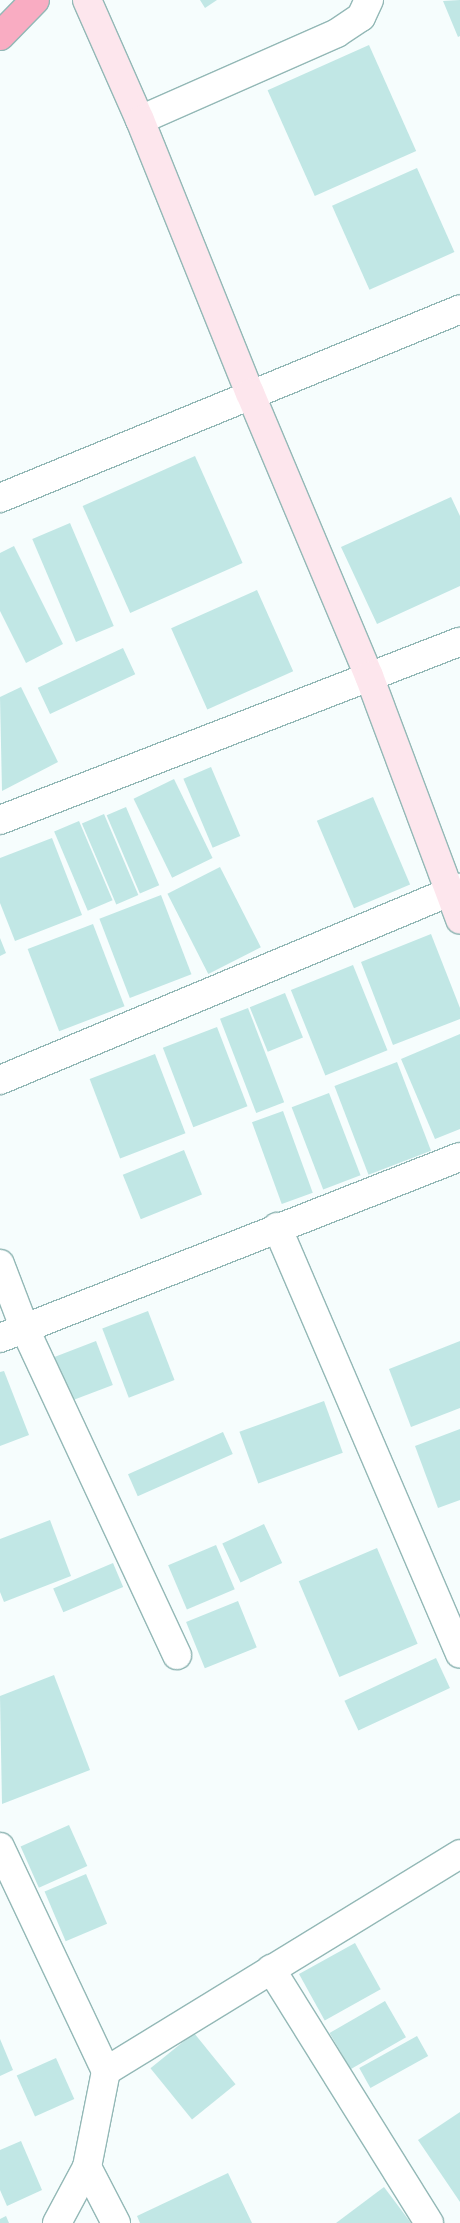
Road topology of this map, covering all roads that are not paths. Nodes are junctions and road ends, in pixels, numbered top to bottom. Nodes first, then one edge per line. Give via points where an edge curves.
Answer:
1 (35, 0) edge
2 (87, 0) edge
3 (369, 0) edge
4 (0, 36) edge
5 (140, 120) junction
6 (460, 309) edge
7 (250, 393) junction
8 (0, 498) edge
9 (460, 642) edge
10 (369, 676) junction
11 (0, 820) edge
12 (455, 890) edge
13 (460, 920) edge
14 (0, 1080) edge
15 (460, 1157) edge
16 (278, 1226) junction
17 (0, 1264) edge
18 (12, 1333) edge
19 (460, 1653) edge
20 (177, 1655) dead end
21 (0, 1847) edge
22 (460, 1854) edge
23 (271, 1969) junction
24 (106, 2070) junction
25 (87, 2167) junction
26 (57, 2223) edge
27 (116, 2223) edge
28 (429, 2223) edge

1 - 4 highway
2 - 5 street
3 - 5 street via 361,17 337,33
5 - 7 street
6 - 7 street
7 - 8 street
7 - 10 street
9 - 10 street
10 - 11 street
10 - 12 street
12 - 13 street
12 - 14 street
15 - 16 street
16 - 18 street
16 - 19 street
17 - 18 street
18 - 20 street
21 - 24 street
22 - 23 street
23 - 24 street
23 - 28 street
24 - 25 street
25 - 26 street
25 - 27 street

